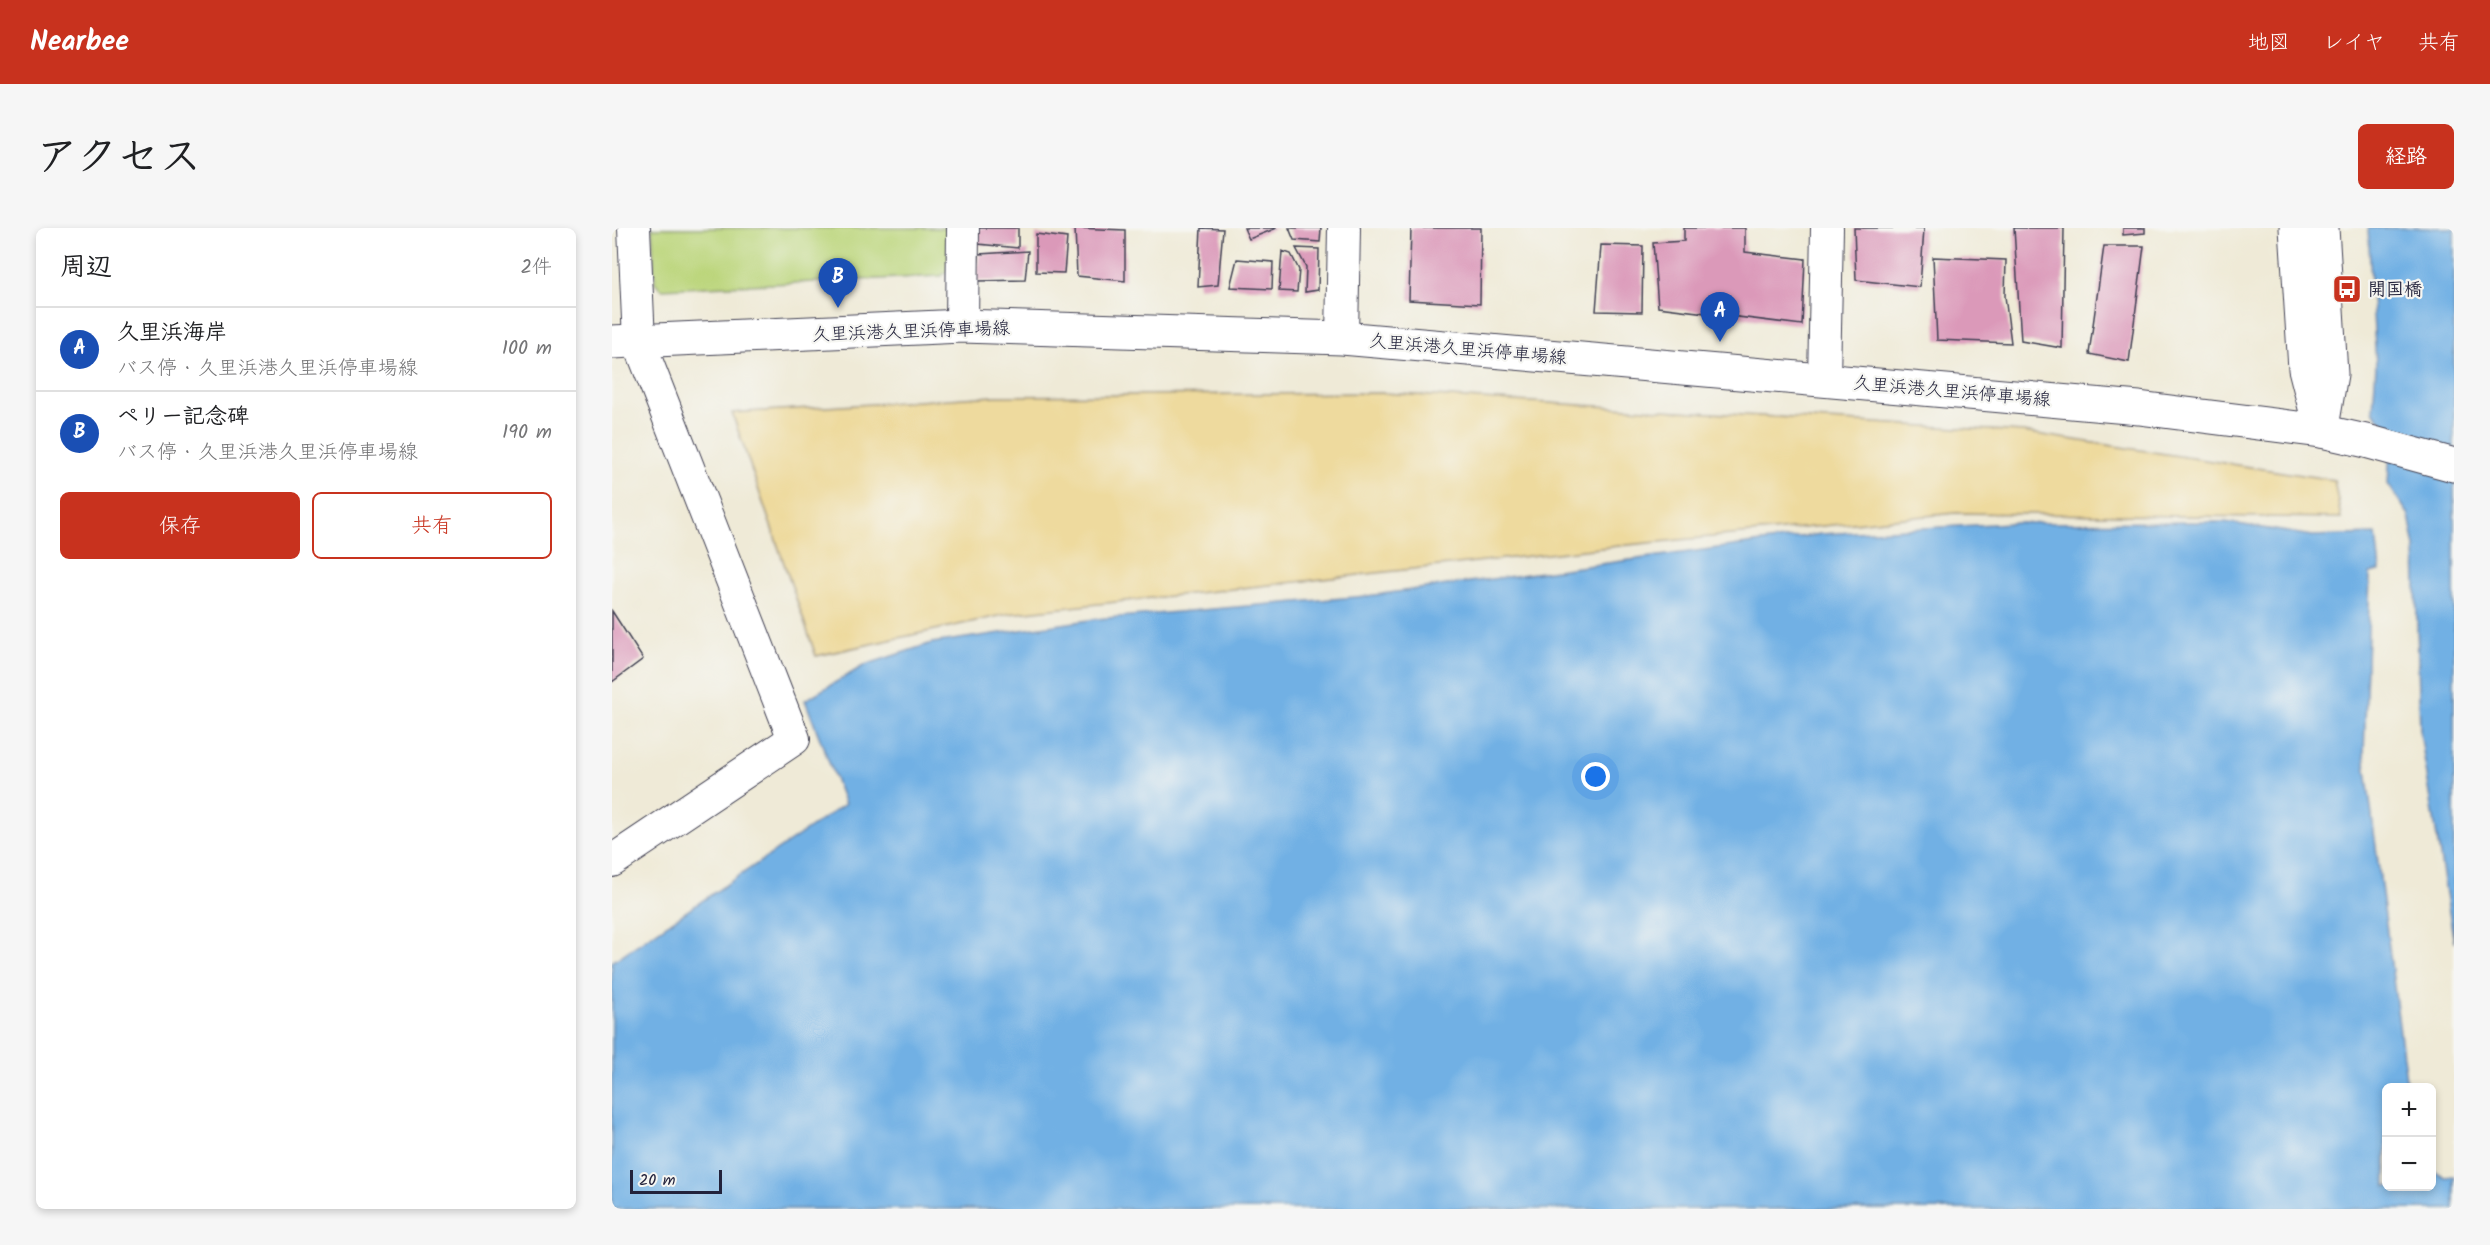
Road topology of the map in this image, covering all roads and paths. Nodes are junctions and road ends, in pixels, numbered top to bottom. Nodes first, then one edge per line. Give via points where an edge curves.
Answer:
1 (634, 228) edge
2 (963, 228) edge
3 (1344, 228) edge
4 (1827, 228) edge
5 (2296, 228) edge
6 (2322, 228) edge
7 (962, 326) junction
8 (1342, 338) junction
9 (626, 342) edge
10 (1824, 380) junction
11 (2321, 432) junction
12 (2454, 465) edge
13 (612, 861) edge

1 - 9 street
2 - 7 street
3 - 8 street
4 - 10 street
5 - 11 main road via 2305,369
6 - 11 main road via 2331,374
7 - 8 main road, 久里浜港久里浜停車場線
7 - 9 main road, 久里浜港久里浜停車場線
8 - 10 main road, 久里浜港久里浜停車場線
9 - 13 street via 794,738
10 - 11 main road, 久里浜港久里浜停車場線 via 2139,408
11 - 12 main road, 久里浜港久里浜停車場線

